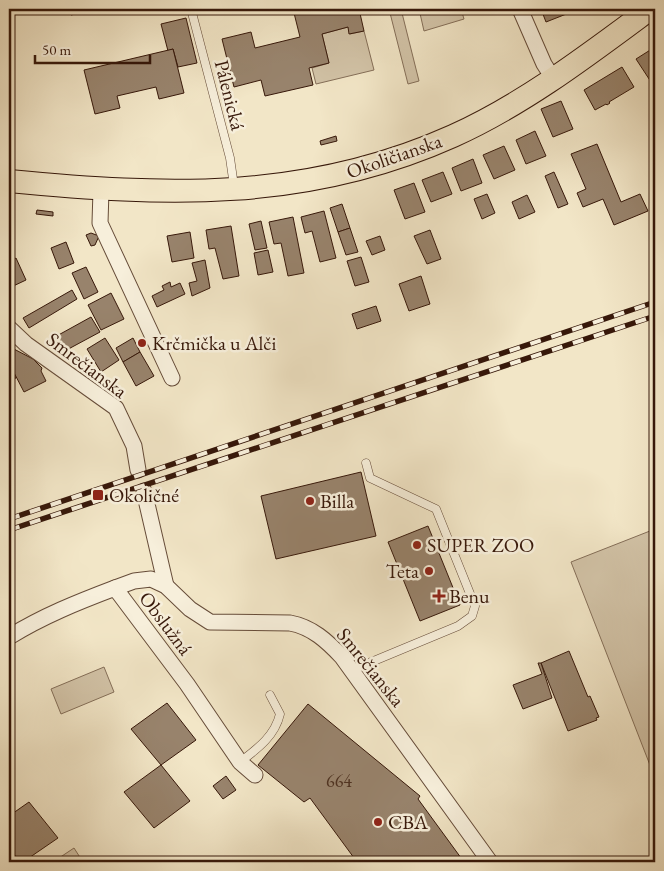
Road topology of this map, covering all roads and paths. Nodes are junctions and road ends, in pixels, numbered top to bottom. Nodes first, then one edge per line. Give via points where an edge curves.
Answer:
1 (191, 9) edge
2 (520, 9) edge
3 (650, 9) edge
4 (553, 78) junction
5 (9, 180) edge
6 (234, 189) junction
7 (101, 190) junction
8 (9, 328) edge
9 (172, 378) dead end
10 (366, 463) dead end
11 (138, 470) dead end
12 (144, 491) dead end
13 (166, 586) junction
14 (115, 588) junction
15 (9, 637) edge
16 (352, 670) junction
17 (270, 695) dead end
18 (240, 762) junction
19 (255, 776) dead end
20 (490, 862) edge

1 - 6 lane, Pálenická via 230,158
2 - 4 street
3 - 4 main road, Okoličianska
4 - 6 main road, Okoličianska via 454,135 393,160 331,177
5 - 7 main road, Okoličianska
6 - 7 main road, Okoličianska via 172,192
7 - 9 street via 100,223
8 - 11 street, Smrečianska via 26,344 116,408 134,446
10 - 16 lane via 370,478 436,509 475,606 472,616 458,626
12 - 13 street
13 - 14 street, Smrečianska via 158,581 144,580
13 - 16 street, Smrečianska via 210,622 300,625 331,645
14 - 15 street, Obslužná via 33,622
14 - 18 street, Obslužná
16 - 20 street, Smrečianska
17 - 18 lane via 280,714 278,723 264,743
18 - 19 street, Obslužná

